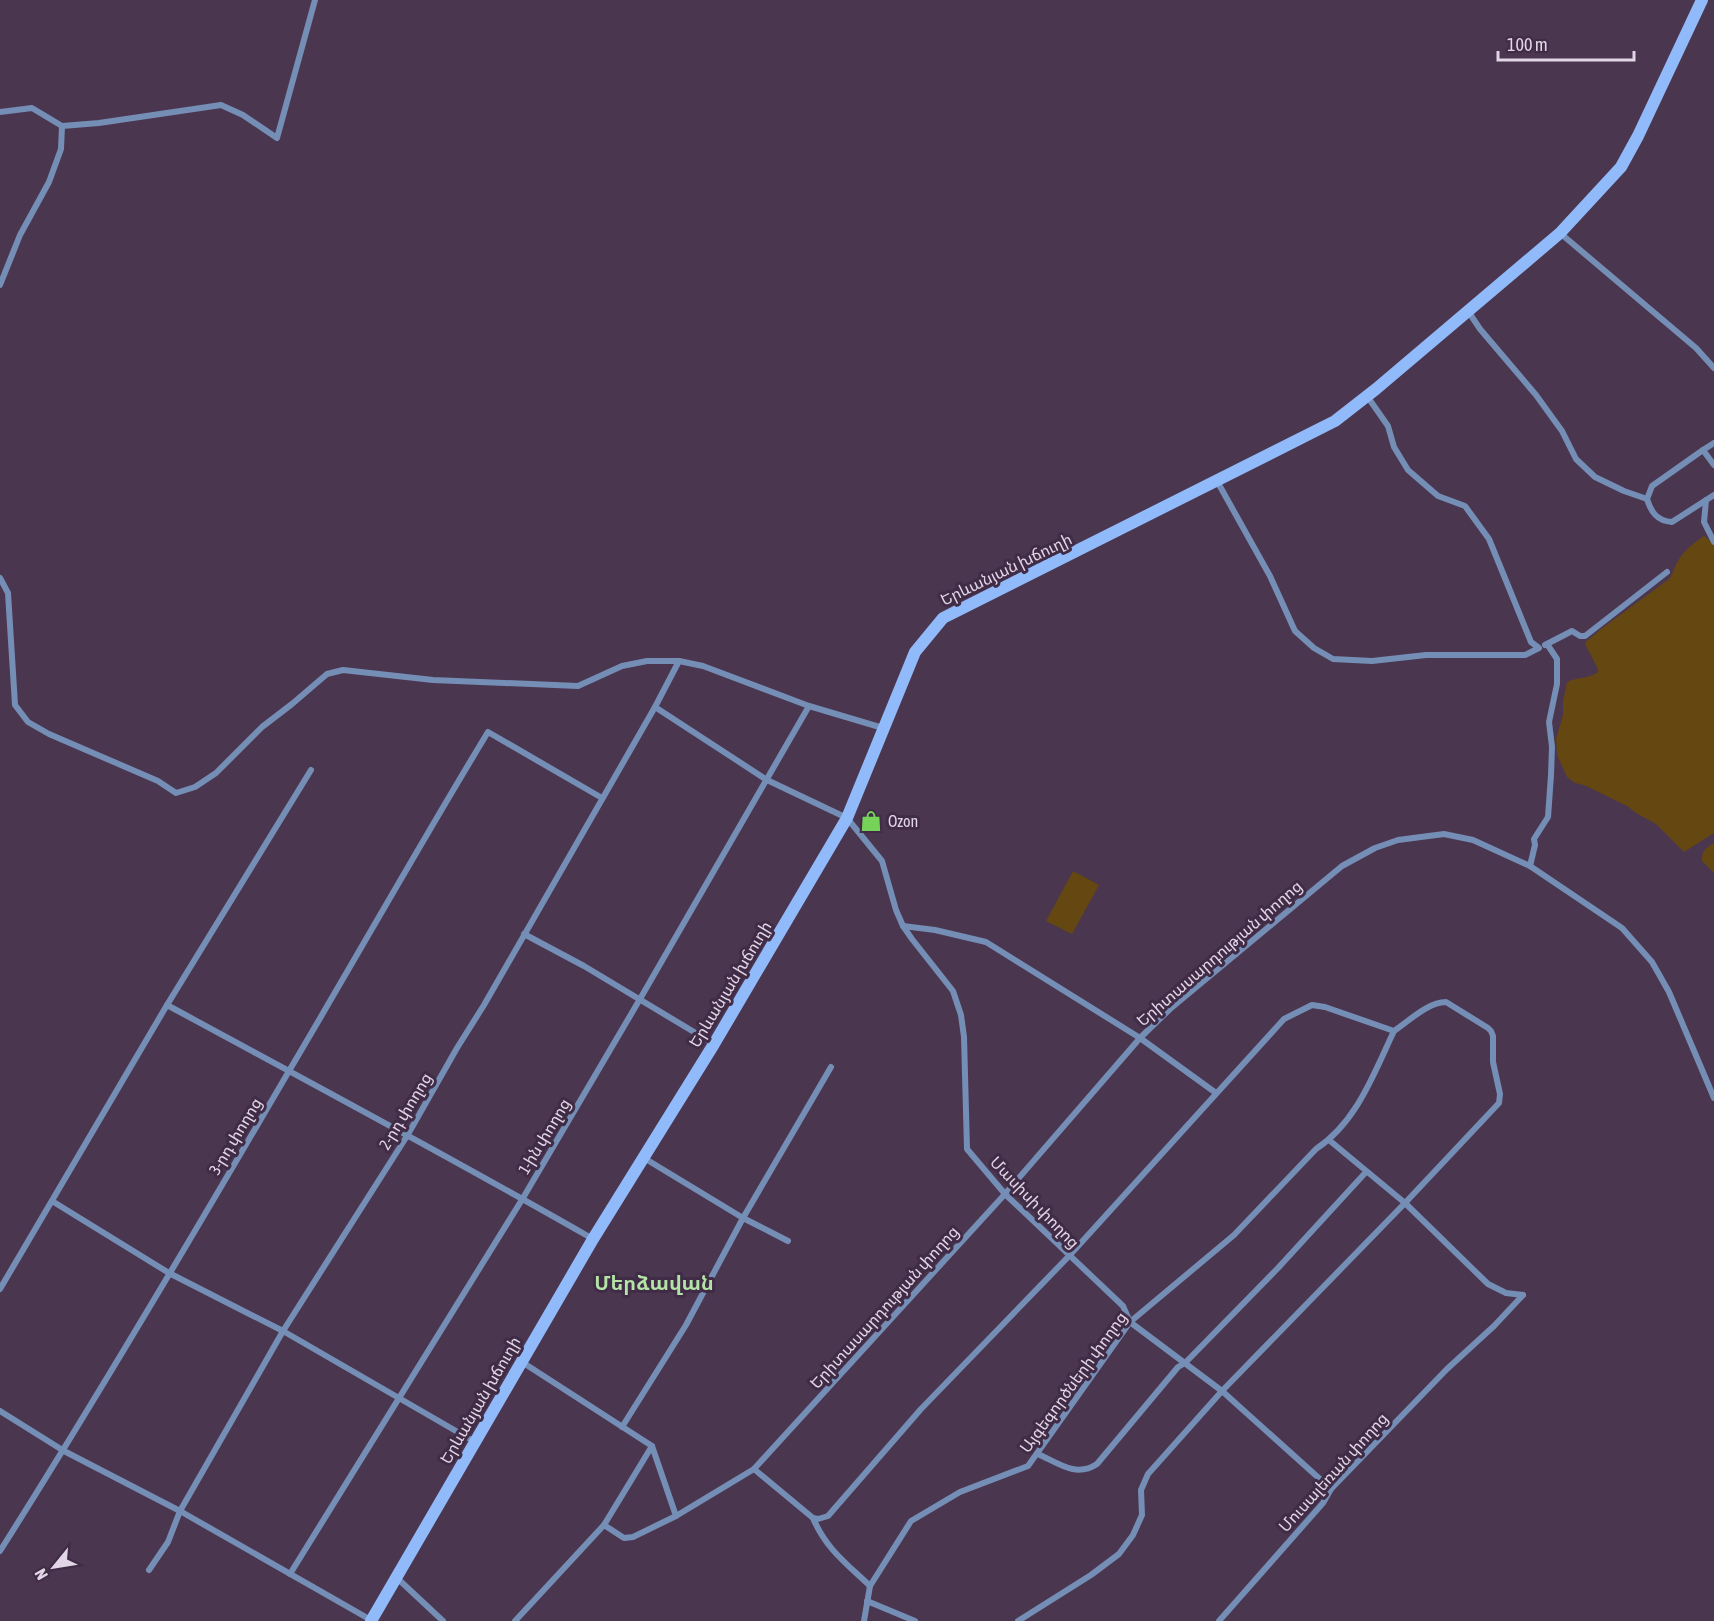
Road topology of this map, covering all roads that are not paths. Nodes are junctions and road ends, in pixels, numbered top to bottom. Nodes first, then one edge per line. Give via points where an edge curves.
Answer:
1 (315, 0) edge
2 (1702, 0) edge
3 (0, 112) edge
4 (62, 126) junction
5 (1560, 233) junction
6 (0, 285) edge
7 (1467, 311) junction
8 (1714, 368) edge
9 (1367, 396) junction
10 (1714, 443) edge
11 (1703, 450) junction
12 (1714, 465) edge
13 (1216, 480) junction
14 (1714, 495) edge
15 (1647, 499) junction
16 (1706, 500) junction
17 (1714, 542) edge
18 (1667, 572) dead end
19 (0, 578) edge
20 (1547, 644) junction
21 (1539, 648) junction
22 (679, 661) junction
23 (809, 706) junction
24 (655, 707) junction
25 (883, 728) junction
26 (311, 770) dead end
27 (767, 780) junction
28 (602, 798) junction
29 (847, 818) junction
30 (1530, 866) junction
31 (903, 926) junction
32 (524, 933) junction
33 (640, 999) junction
34 (167, 1005) junction
35 (1394, 1031) junction
36 (1140, 1038) junction
37 (714, 1044) junction
38 (831, 1067) dead end
39 (290, 1071) junction
40 (1216, 1093) junction
41 (1714, 1098) edge
42 (407, 1136) junction
43 (1329, 1140) junction
44 (644, 1158) junction
45 (1366, 1172) junction
46 (1005, 1194) junction
47 (523, 1198) junction
48 (52, 1201) junction
49 (1405, 1203) junction
50 (743, 1218) junction
51 (593, 1239) junction
52 (788, 1241) dead end
53 (1069, 1256) junction
54 (170, 1274) junction
55 (0, 1289) edge
56 (1130, 1322) junction
57 (283, 1331) junction
58 (521, 1362) junction
59 (1185, 1363) junction
60 (1222, 1391) junction
61 (399, 1398) junction
62 (0, 1411) edge
63 (622, 1427) junction
64 (475, 1442) junction
65 (652, 1446) junction
66 (64, 1451) junction
67 (1038, 1454) junction
68 (754, 1469) junction
69 (1331, 1489) junction
70 (180, 1511) junction
71 (676, 1516) junction
72 (813, 1518) junction
73 (604, 1525) junction
74 (0, 1551) edge
75 (149, 1570) dead end
76 (290, 1574) junction
77 (397, 1578) junction
78 (870, 1586) junction
79 (867, 1601) junction
80 (372, 1621) edge
81 (443, 1621) edge
82 (515, 1621) edge
83 (864, 1621) edge
84 (915, 1621) edge
85 (1018, 1621) edge
86 (1219, 1621) edge

1 - 4 street via 277,138 221,105
2 - 5 main road, Երևանյան խճուղի via 1621,167
3 - 4 street via 32,108
4 - 6 street via 61,149 49,182 20,235
5 - 7 main road, Երևանյան խճուղի
5 - 8 street via 1696,348
7 - 9 main road, Երևանյան խճուղի
7 - 15 street via 1536,395 1576,459 1595,477
9 - 13 main road, Երևանյան խճուղի via 1335,421
9 - 21 street via 1388,426 1394,447 1408,470 1438,496 1465,506 1489,539 1531,642
10 - 11 street
11 - 12 street
11 - 15 street via 1652,486
13 - 21 street via 1270,576 1295,631 1332,658 1372,661 1426,655 1525,656
13 - 25 main road, Երևանյան խճուղի via 943,618 915,652
14 - 16 street
15 - 16 street via 1657,518 1672,522
16 - 17 street via 1704,522
18 - 20 street via 1585,636 1572,631
19 - 22 street via 8,593 15,705 28,722 158,781 176,793 195,787 216,773 262,727 327,674 343,670 433,680 578,686 622,666
20 - 21 street
20 - 30 street via 1557,659 1557,684 1549,722 1550,796 1548,817 1534,839
22 - 23 street via 703,666
22 - 24 street, 2-րդ փողոց
23 - 25 street
23 - 27 street, 1-ին փողոց
24 - 27 street
24 - 28 street, 2-րդ փողոց
25 - 29 main road, Երևանյան խճուղի
26 - 34 street
27 - 29 street
27 - 33 street, 1-ին փողոց
28 - 32 street, 2-րդ փողոց
28 - 39 street, 3-րդ փողոց via 488,732
29 - 31 street, Մասիսի փողոց via 882,861
29 - 37 main road, Երևանյան խճուղի
30 - 36 street, Երիտասարդության փողոց via 1473,840 1444,834 1398,840 1374,848 1342,866
30 - 41 street, Երիտասարդության փողոց via 1622,928 1652,962 1669,992
31 - 36 street via 986,942
31 - 46 street, Մասիսի փողոց via 953,991 964,1037 967,1149
32 - 33 street
32 - 42 street, 2-րդ փողոց
33 - 37 street
33 - 47 street, 1-ին փողոց
34 - 39 street
34 - 48 street
35 - 40 street via 1312,1005 1284,1019
35 - 43 street, Այգեգործների փողոց via 1357,1107
35 - 49 street via 1431,1005 1446,1002 1491,1031 1500,1094 1499,1102
36 - 40 street
36 - 46 street, Երիտասարդության փողոց
37 - 44 main road, Երևանյան խճուղի
38 - 50 street
39 - 42 street
39 - 54 street, 3-րդ փողոց
40 - 53 street
42 - 47 street
42 - 57 street, 2-րդ փողոց
43 - 45 street
43 - 56 street, Այգեգործների փողոց via 1234,1235
44 - 50 street
44 - 51 main road, Երևանյան խճուղի
45 - 49 street
45 - 59 street
46 - 53 street, Մասիսի փողոց
46 - 68 street, Երիտասարդության փողոց
47 - 51 street
47 - 61 street, 1-ին փողոց
48 - 54 street
48 - 55 street
49 - 60 street
49 - 69 street, Մուսալեռան փողոց via 1488,1284 1506,1293 1524,1295
50 - 52 street
50 - 63 street via 686,1325
51 - 58 main road, Երևանյան խճուղի
53 - 56 street, Մասիսի փողոց via 1123,1306
53 - 72 street via 921,1409 828,1516
54 - 57 street
54 - 66 street, 3-րդ փողոց
56 - 59 street, Մասիսի փողոց
56 - 67 street, Այգեգործների փողոց
57 - 61 street
57 - 70 street, 2-րդ փողոց
58 - 63 street
58 - 64 main road, Երևանյան խճուղի
59 - 60 street, Մասիսի փողոց
59 - 67 street via 1091,1468 1074,1470
60 - 69 street, Մասիսի փողոց
60 - 85 street via 1148,1474 1141,1490 1142,1515 1119,1554
61 - 64 street
61 - 76 street, 1-ին փողոց
62 - 66 street
63 - 65 street
64 - 77 main road, Երևանյան խճուղի
65 - 71 street
65 - 73 street
66 - 70 street
66 - 74 street, 3-րդ փողոց
67 - 78 street, Այգեգործների փողոց via 1028,1466 960,1492 911,1521
68 - 71 street, Երիտասարդության փողոց
68 - 72 street
69 - 86 street, Մուսալեռան փողոց
70 - 75 street, 2-րդ փողոց via 168,1542
70 - 76 street
71 - 73 street, Երիտասարդության փողոց via 633,1537 624,1538
72 - 78 street via 828,1546
73 - 82 street
76 - 80 street
77 - 80 main road, Երևանյան խճուղի
77 - 81 street
78 - 79 street, Այգեգործների փողոց
79 - 83 street, Այգեգործների փողոց
79 - 84 street

